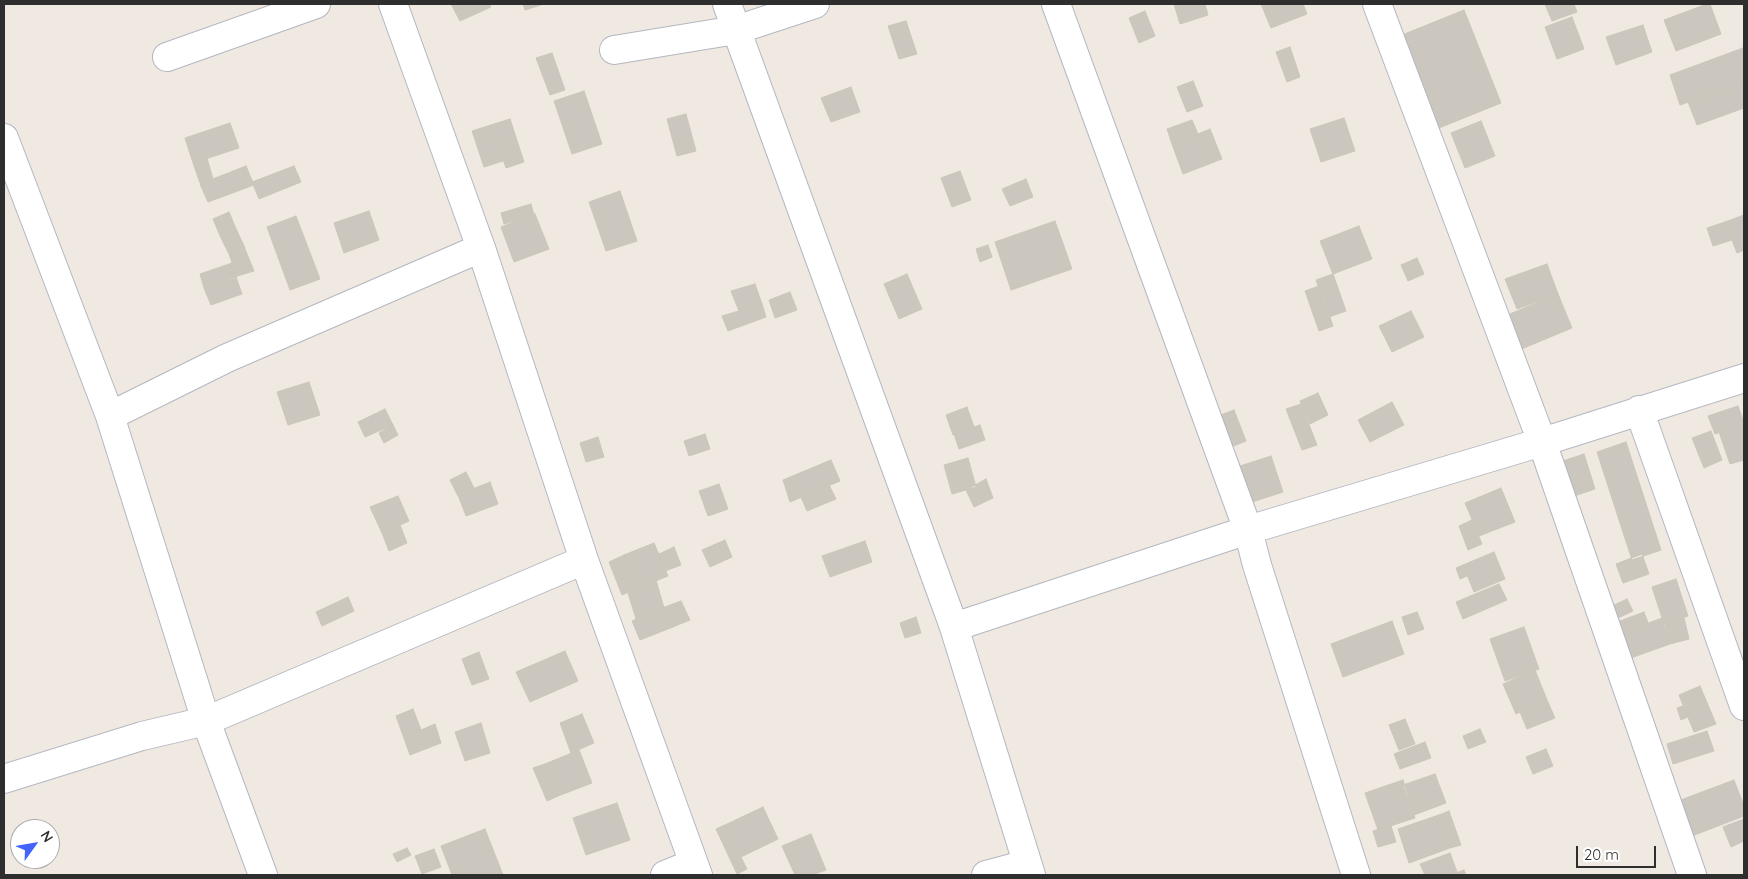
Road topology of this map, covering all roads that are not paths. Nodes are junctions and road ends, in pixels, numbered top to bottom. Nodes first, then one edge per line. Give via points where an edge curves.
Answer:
1 (316, 4) edge
2 (393, 4) edge
3 (727, 4) edge
4 (815, 4) edge
5 (1056, 4) edge
6 (1377, 4) edge
7 (736, 30) junction
8 (614, 50) dead end
9 (167, 57) dead end
10 (4, 138) edge
11 (481, 248) junction
12 (1744, 378) edge
13 (1640, 410) junction
14 (110, 416) junction
15 (1542, 442) junction
16 (1248, 530) junction
17 (584, 560) junction
18 (954, 627) junction
19 (1744, 706) edge
20 (206, 721) junction
21 (4, 779) edge
22 (695, 869) edge
23 (1028, 869) edge
24 (263, 875) edge
25 (665, 875) edge
26 (986, 875) edge
27 (1356, 875) edge
28 (1692, 875) edge

1 - 9 street
2 - 11 street
3 - 7 street
4 - 7 street
5 - 16 street
6 - 15 street
7 - 8 street
7 - 18 street
10 - 14 street
11 - 14 street via 228,358
11 - 17 street
12 - 13 street
13 - 15 street
13 - 19 street
14 - 20 street
15 - 16 street
15 - 28 street
16 - 18 street
16 - 27 street
17 - 20 street
17 - 22 street
18 - 23 street
20 - 21 street via 142,736
20 - 24 street
22 - 25 street
23 - 26 street

